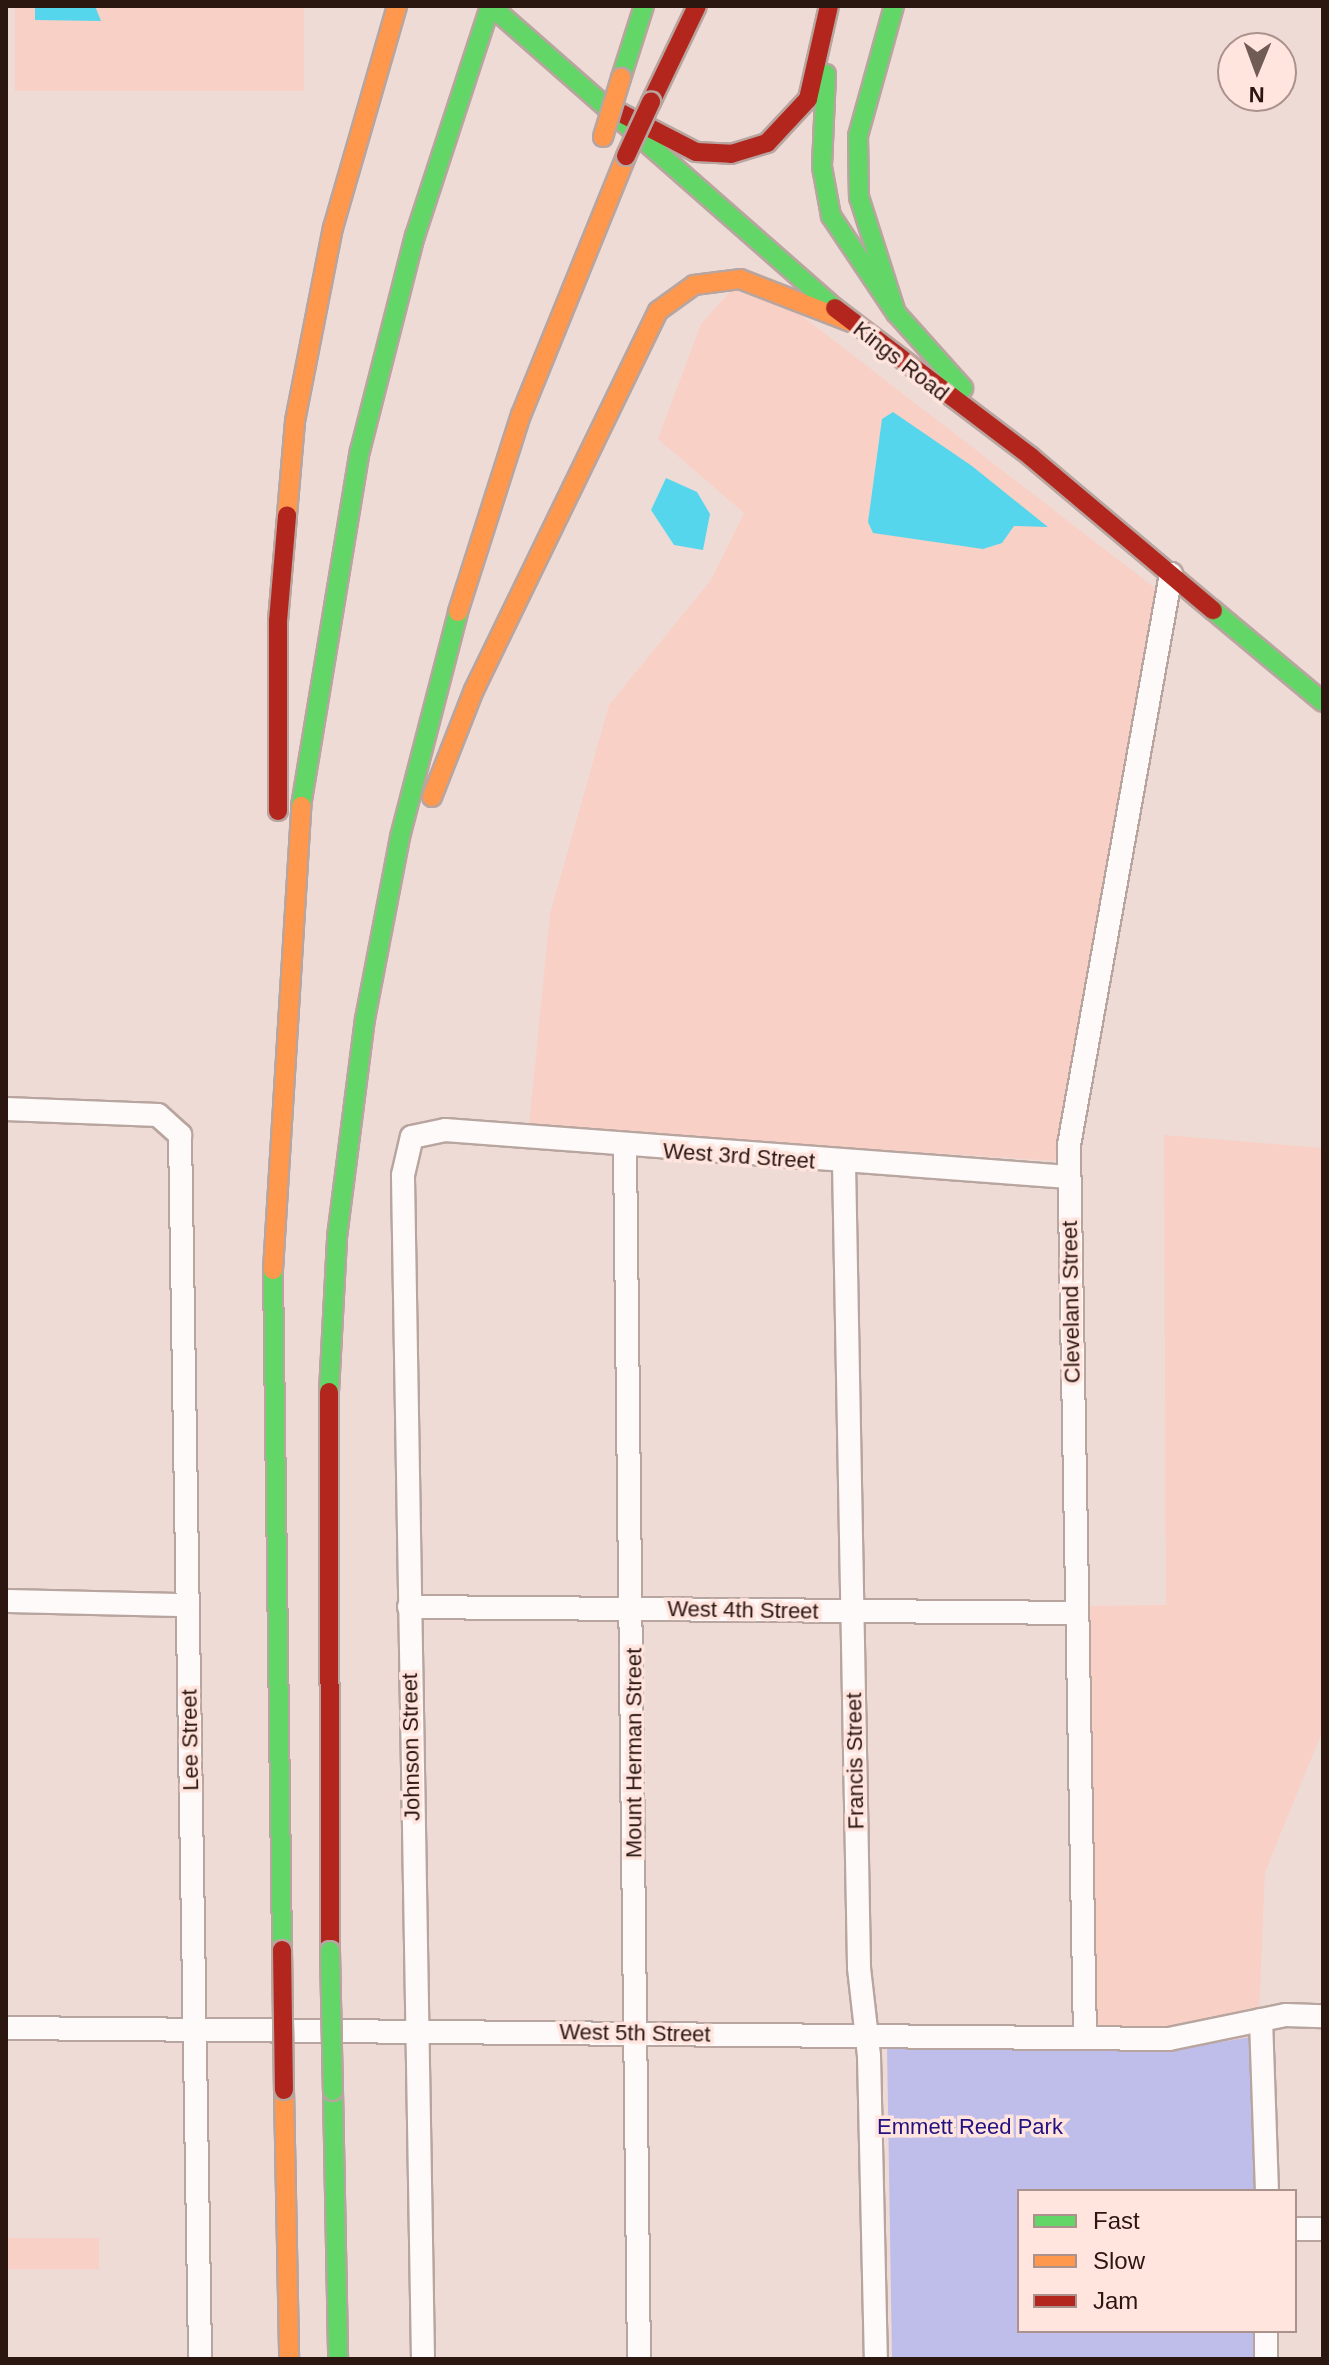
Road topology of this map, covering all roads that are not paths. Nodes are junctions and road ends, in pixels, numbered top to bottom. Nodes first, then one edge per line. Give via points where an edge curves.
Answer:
1 (397, 6) edge
2 (490, 6) edge
3 (644, 6) edge
4 (697, 6) edge
5 (829, 6) edge
6 (894, 6) edge
7 (827, 29) junction
8 (613, 109) junction
9 (596, 162) dead end
10 (588, 190) dead end
11 (896, 313) junction
12 (851, 322) junction
13 (547, 346) junction
14 (1031, 457) junction
15 (1171, 574) junction
16 (1323, 702) edge
17 (377, 948) junction
18 (280, 1035) junction
19 (6, 1109) edge
20 (412, 1137) joint
21 (625, 1148) junction
22 (844, 1162) junction
23 (1068, 1177) junction
24 (6, 1601) edge
25 (188, 1605) junction
26 (409, 1607) junction
27 (633, 1609) junction
28 (853, 1612) junction
29 (1077, 1613) junction
30 (1323, 2016) edge
31 (1261, 2020) junction
32 (6, 2028) edge
33 (196, 2029) junction
34 (415, 2029) junction
35 (636, 2034) junction
36 (865, 2034) junction
37 (1085, 2038) junction
38 (1267, 2189) edge
39 (1297, 2229) edge
40 (1323, 2229) edge
41 (1266, 2333) edge
42 (200, 2359) edge
43 (289, 2359) edge
44 (338, 2359) edge
45 (423, 2359) edge
46 (639, 2359) edge
47 (876, 2359) edge
48 (1266, 2359) edge

1 - 18 main road via 324,261 285,503 277,668
2 - 8 main road, Kings Road
2 - 18 main road via 395,308 339,551 301,799
3 - 9 main road, bridge
4 - 13 main road, bridge via 626,156
5 - 7 main road
6 - 11 main road via 863,108 857,165 868,236
7 - 8 main road via 801,111 755,148 696,152
7 - 11 main road via 827,201 843,243
8 - 12 main road, Kings Road
10 - 13 main road
11 - 14 main road
12 - 14 main road, Kings Road
12 - 17 main road via 772,286 729,279 684,290 651,320 474,690
13 - 17 main road via 454,624
14 - 15 main road, Kings Road
15 - 16 main road, Kings Road
15 - 23 street, Cleveland Street
17 - 44 main road, bridge via 345,1164 328,1385
18 - 43 main road, bridge via 273,1401
19 - 25 street, Lee Street via 158,1115 174,1122 180,1140
20 - 21 street, West 3rd Street via 445,1130
20 - 26 street, Johnson Street via 403,1175
21 - 22 street, West 3rd Street
21 - 27 street, Mount Herman Street
22 - 23 street, West 3rd Street
22 - 28 street, Francis Street
23 - 29 street, Cleveland Street
24 - 25 street
25 - 33 street, Lee Street
26 - 27 street, West 4th Street
26 - 34 street, Johnson Street
27 - 28 street, West 4th Street
27 - 35 street, Mount Herman Street
28 - 29 street, West 4th Street
28 - 36 street, Francis Street
29 - 37 street, Cleveland Street
30 - 31 street, West 5th Street
31 - 37 street, West 5th Street via 1186,2038
31 - 38 street
32 - 33 street, West 5th Street
33 - 34 street, West 5th Street
33 - 42 street, Lee Street
34 - 35 street, West 5th Street
34 - 45 street, Johnson Street
35 - 36 street, West 5th Street
35 - 46 street, Mount Herman Street
36 - 37 street, West 5th Street
36 - 47 street, Francis Street
39 - 40 street
41 - 48 street

